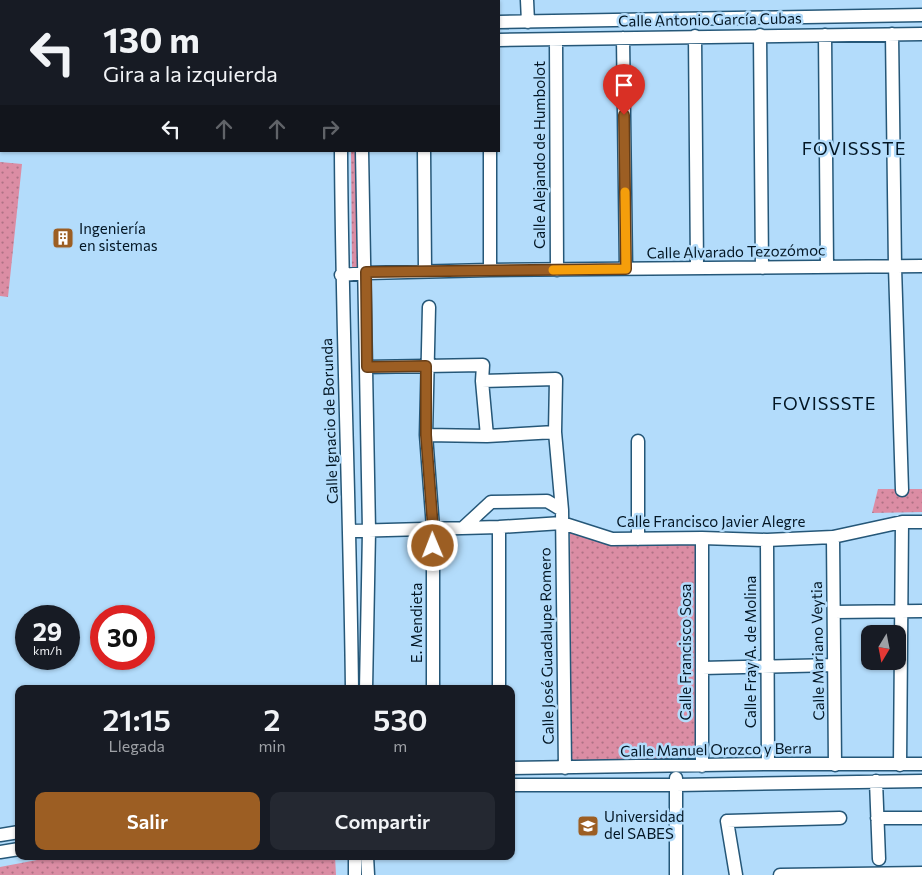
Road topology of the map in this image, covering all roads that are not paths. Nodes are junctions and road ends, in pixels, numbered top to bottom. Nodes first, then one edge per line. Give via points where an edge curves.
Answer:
1 (528, 0) edge
2 (922, 15) edge
3 (500, 22) edge
4 (528, 22) junction
5 (825, 34) junction
6 (892, 34) junction
7 (922, 34) edge
8 (760, 35) junction
9 (694, 36) junction
10 (623, 38) junction
11 (500, 40) edge
12 (556, 40) junction
13 (341, 152) edge
14 (362, 152) edge
15 (424, 152) edge
16 (490, 152) edge
17 (895, 266) junction
18 (922, 266) edge
19 (827, 267) junction
20 (697, 268) junction
21 (762, 268) junction
22 (626, 269) junction
23 (490, 270) junction
24 (557, 270) junction
25 (425, 271) junction
26 (366, 272) junction
27 (341, 275) junction
28 (428, 307) dead end
29 (426, 366) junction
30 (367, 367) junction
31 (482, 381) junction
32 (555, 432) junction
33 (426, 435) junction
34 (487, 436) junction
35 (638, 441) dead end
36 (902, 490) dead end
37 (562, 517) junction
38 (902, 522) junction
39 (922, 522) edge
40 (499, 527) junction
41 (433, 528) junction
42 (464, 528) junction
43 (350, 530) junction
44 (369, 531) junction
45 (833, 537) junction
46 (702, 538) junction
47 (638, 539) junction
48 (767, 540) junction
49 (922, 611) edge
50 (834, 612) junction
51 (902, 612) junction
52 (834, 665) junction
53 (768, 667) junction
54 (702, 668) junction
55 (352, 685) edge
56 (366, 685) edge
57 (433, 685) edge
58 (499, 685) edge
59 (768, 764) junction
60 (922, 764) edge
61 (835, 765) junction
62 (900, 765) junction
63 (702, 766) junction
64 (676, 767) junction
65 (515, 768) edge
66 (565, 768) junction
67 (922, 781) edge
68 (876, 782) junction
69 (515, 785) edge
70 (676, 785) junction
71 (840, 818) dead end
72 (877, 818) junction
73 (922, 818) edge
74 (15, 833) edge
75 (0, 835) edge
76 (15, 849) edge
77 (0, 852) edge
78 (879, 859) dead end
79 (355, 860) edge
80 (367, 860) edge
81 (922, 873) edge
82 (873, 874) edge
83 (355, 875) edge
84 (368, 875) edge
85 (676, 875) edge
86 (736, 875) edge
87 (780, 875) edge

1 - 4 street
2 - 4 street, Calle Antonio García Cubas
3 - 4 street, Calle Antonio García Cubas
5 - 6 street, Calle Antonio García Cubas
5 - 8 street, Calle Antonio García Cubas
5 - 19 street
6 - 7 street, Calle Antonio García Cubas
6 - 17 street
8 - 9 street, Calle Antonio García Cubas
8 - 21 street
9 - 10 street, Calle Antonio García Cubas
9 - 20 street
10 - 12 street, Calle Antonio García Cubas
10 - 22 street
11 - 12 street, Calle Antonio García Cubas
12 - 24 street, Calle Alejando de Humbolot
13 - 27 street, Calle Ignacio de Borunda
14 - 26 street
15 - 25 street
16 - 23 street
17 - 18 street, Calle Alvarado Tezozómoc
17 - 19 street, Calle Alvarado Tezozómoc
17 - 36 street
19 - 21 street, Calle Alvarado Tezozómoc
20 - 21 street, Calle Alvarado Tezozómoc
20 - 22 street, Calle Alvarado Tezozómoc
22 - 24 street, Calle Alvarado Tezozómoc
23 - 24 street, Calle Alvarado Tezozómoc
23 - 25 street, Calle Alvarado Tezozómoc
25 - 26 street, Calle Alvarado Tezozómoc
26 - 27 street, Calle Alvarado Tezozómoc
26 - 30 street
27 - 43 street, Calle Ignacio de Borunda
28 - 29 street, E. Mendieta
29 - 30 street
29 - 31 street via 483,365
29 - 33 street, E. Mendieta
30 - 44 street
31 - 32 street, Calle José Guadalupe Romero via 556,380
31 - 34 street
32 - 34 street
32 - 37 street, Calle José Guadalupe Romero
33 - 34 street
33 - 41 street, E. Mendieta
35 - 47 street
37 - 40 street, Calle Francisco Javier Alegre
37 - 42 street via 547,501 491,502
37 - 47 street, Calle Francisco Javier Alegre via 612,539
37 - 66 street, Calle José Guadalupe Romero
38 - 39 street, Calle Francisco Javier Alegre
38 - 45 street, Calle Francisco Javier Alegre
38 - 51 street
40 - 42 street, Calle Francisco Javier Alegre
40 - 58 street
41 - 42 street, Calle Francisco Javier Alegre
41 - 44 street, Calle Francisco Javier Alegre
41 - 57 street, E. Mendieta
43 - 44 street, Calle Francisco Javier Alegre
43 - 55 street, Calle Ignacio de Borunda
44 - 56 street
45 - 48 street, Calle Francisco Javier Alegre
45 - 50 street, Calle Mariano Veytia
46 - 47 street, Calle Francisco Javier Alegre
46 - 48 street, Calle Francisco Javier Alegre
46 - 54 street, Calle Francisco Sosa
48 - 53 street, Calle Fray A. de Molina
49 - 51 street
50 - 51 street
50 - 52 street, Calle Mariano Veytia
51 - 62 street
52 - 53 street
52 - 61 street, Calle Mariano Veytia
53 - 54 street
53 - 59 street, Calle Fray A. de Molina
54 - 63 street, Calle Francisco Sosa
59 - 61 street, Calle Manuel Orozco y Berra
59 - 63 street, Calle Manuel Orozco y Berra
60 - 62 street, Calle Manuel Orozco y Berra
61 - 62 street, Calle Manuel Orozco y Berra
63 - 64 street, Calle Manuel Orozco y Berra
64 - 66 street, Calle Manuel Orozco y Berra
64 - 70 street
65 - 66 street, Calle Manuel Orozco y Berra
67 - 68 street
68 - 70 street
68 - 72 street
69 - 70 street
70 - 85 street
71 - 86 street via 727,821
72 - 73 street
72 - 78 street
74 - 75 street
76 - 77 street
79 - 83 street
80 - 84 street
81 - 82 street
82 - 87 street

